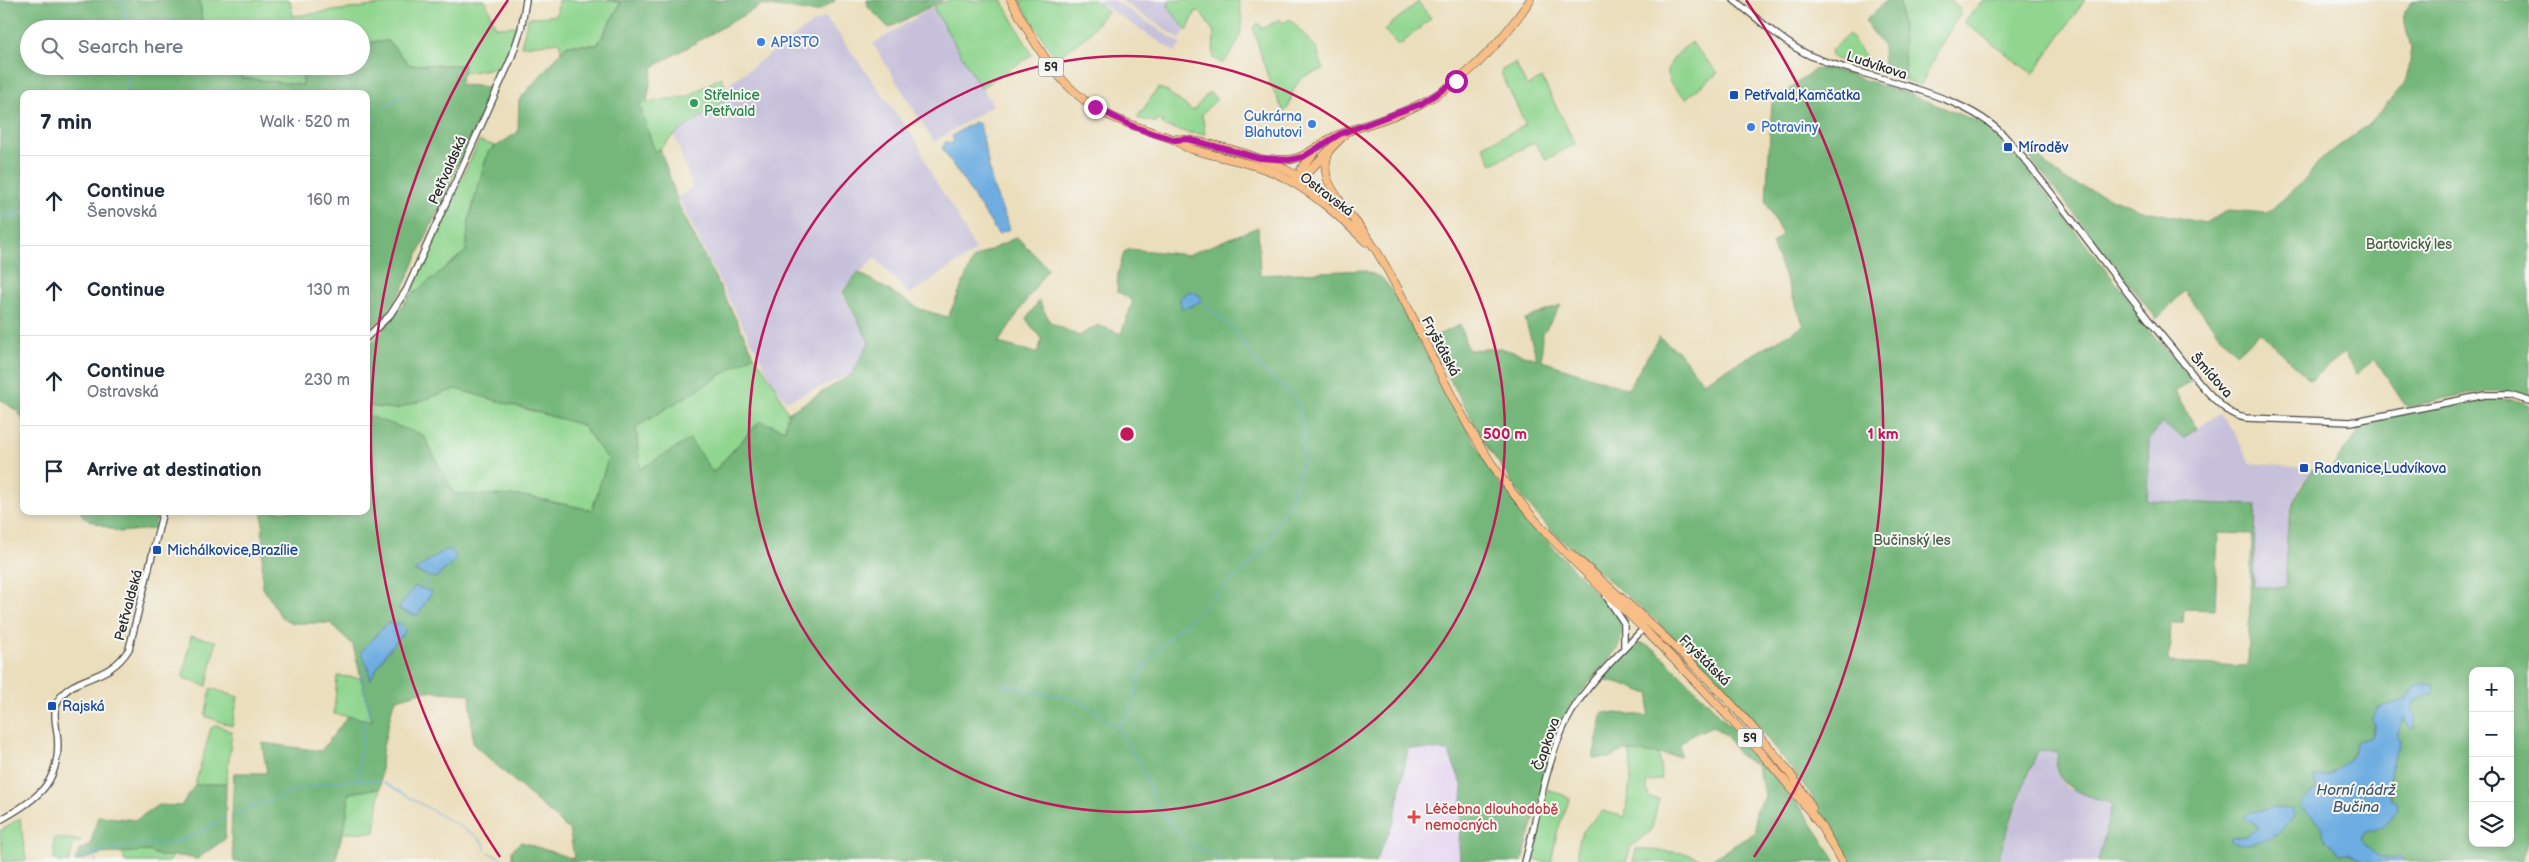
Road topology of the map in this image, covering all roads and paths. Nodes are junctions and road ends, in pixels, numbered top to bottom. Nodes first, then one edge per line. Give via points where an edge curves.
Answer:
1 (526, 0) edge
2 (1011, 0) edge
3 (1530, 0) edge
4 (1734, 0) edge
5 (1349, 132) junction
6 (1175, 140) junction
7 (1318, 148) junction
8 (2014, 148) joint
9 (1330, 149) junction
10 (1260, 158) junction
11 (1277, 174) junction
12 (1299, 177) junction
13 (1303, 189) junction
14 (1348, 212) junction
15 (1373, 249) junction
16 (1400, 293) joint
17 (370, 334) edge
18 (2529, 401) edge
19 (161, 515) edge
20 (1547, 533) junction
21 (1603, 592) junction
22 (1639, 612) junction
23 (1643, 629) junction
24 (1665, 637) junction
25 (1624, 648) junction
26 (0, 820) edge
27 (1821, 826) junction
28 (1524, 862) edge
29 (1842, 862) edge

1 - 17 street, Petřvaldská via 511,59 407,289 390,315
2 - 6 main road, Ostravská / 59 via 1041,53 1067,86 1085,102 1132,126
3 - 5 main road via 1499,43 1456,81 1421,104
4 - 8 street, Ludvíkova via 1792,45 1819,60 1969,110 1996,129
5 - 7 main road via 1333,137
5 - 9 main road
6 - 10 main road, Ostravská / 59 via 1187,139
6 - 11 main road, Ostravská / 59 via 1185,146
7 - 10 main road via 1292,160
7 - 12 main road via 1302,167
8 - 18 street, Šmídova via 2150,323 2215,400 2236,415 2344,423 2485,395 2518,396
9 - 12 main road
9 - 14 main road via 1324,166 1325,176
10 - 12 main road, Ostravská / 59
11 - 12 main road
11 - 13 main road, Ostravská / 59
12 - 13 main road
12 - 14 main road, Ostravská / 59
13 - 15 main road, Ostravská / 59 via 1329,207
14 - 15 main road, Ostravská / 59
15 - 16 main road, Ostravská / 59
16 - 20 main road, Fryštátská / 59 via 1499,475
19 - 26 street, Petřvaldská via 129,649 113,668 71,686 63,694 55,710 59,753 51,778 32,801
20 - 21 main road, Fryštátská / 59
20 - 22 main road, Fryštátská / 59
21 - 23 main road, Fryštátská / 59
21 - 25 street via 1624,623
22 - 23 street
22 - 24 main road, Fryštátská / 59
23 - 24 street
23 - 25 street, Čapkova
23 - 27 main road, Fryštátská / 59 via 1768,758
24 - 27 main road, Fryštátská / 59 via 1773,752 1805,796
25 - 28 street, Čapkova via 1590,685 1563,729
27 - 29 main road, Fryštátská / 59

